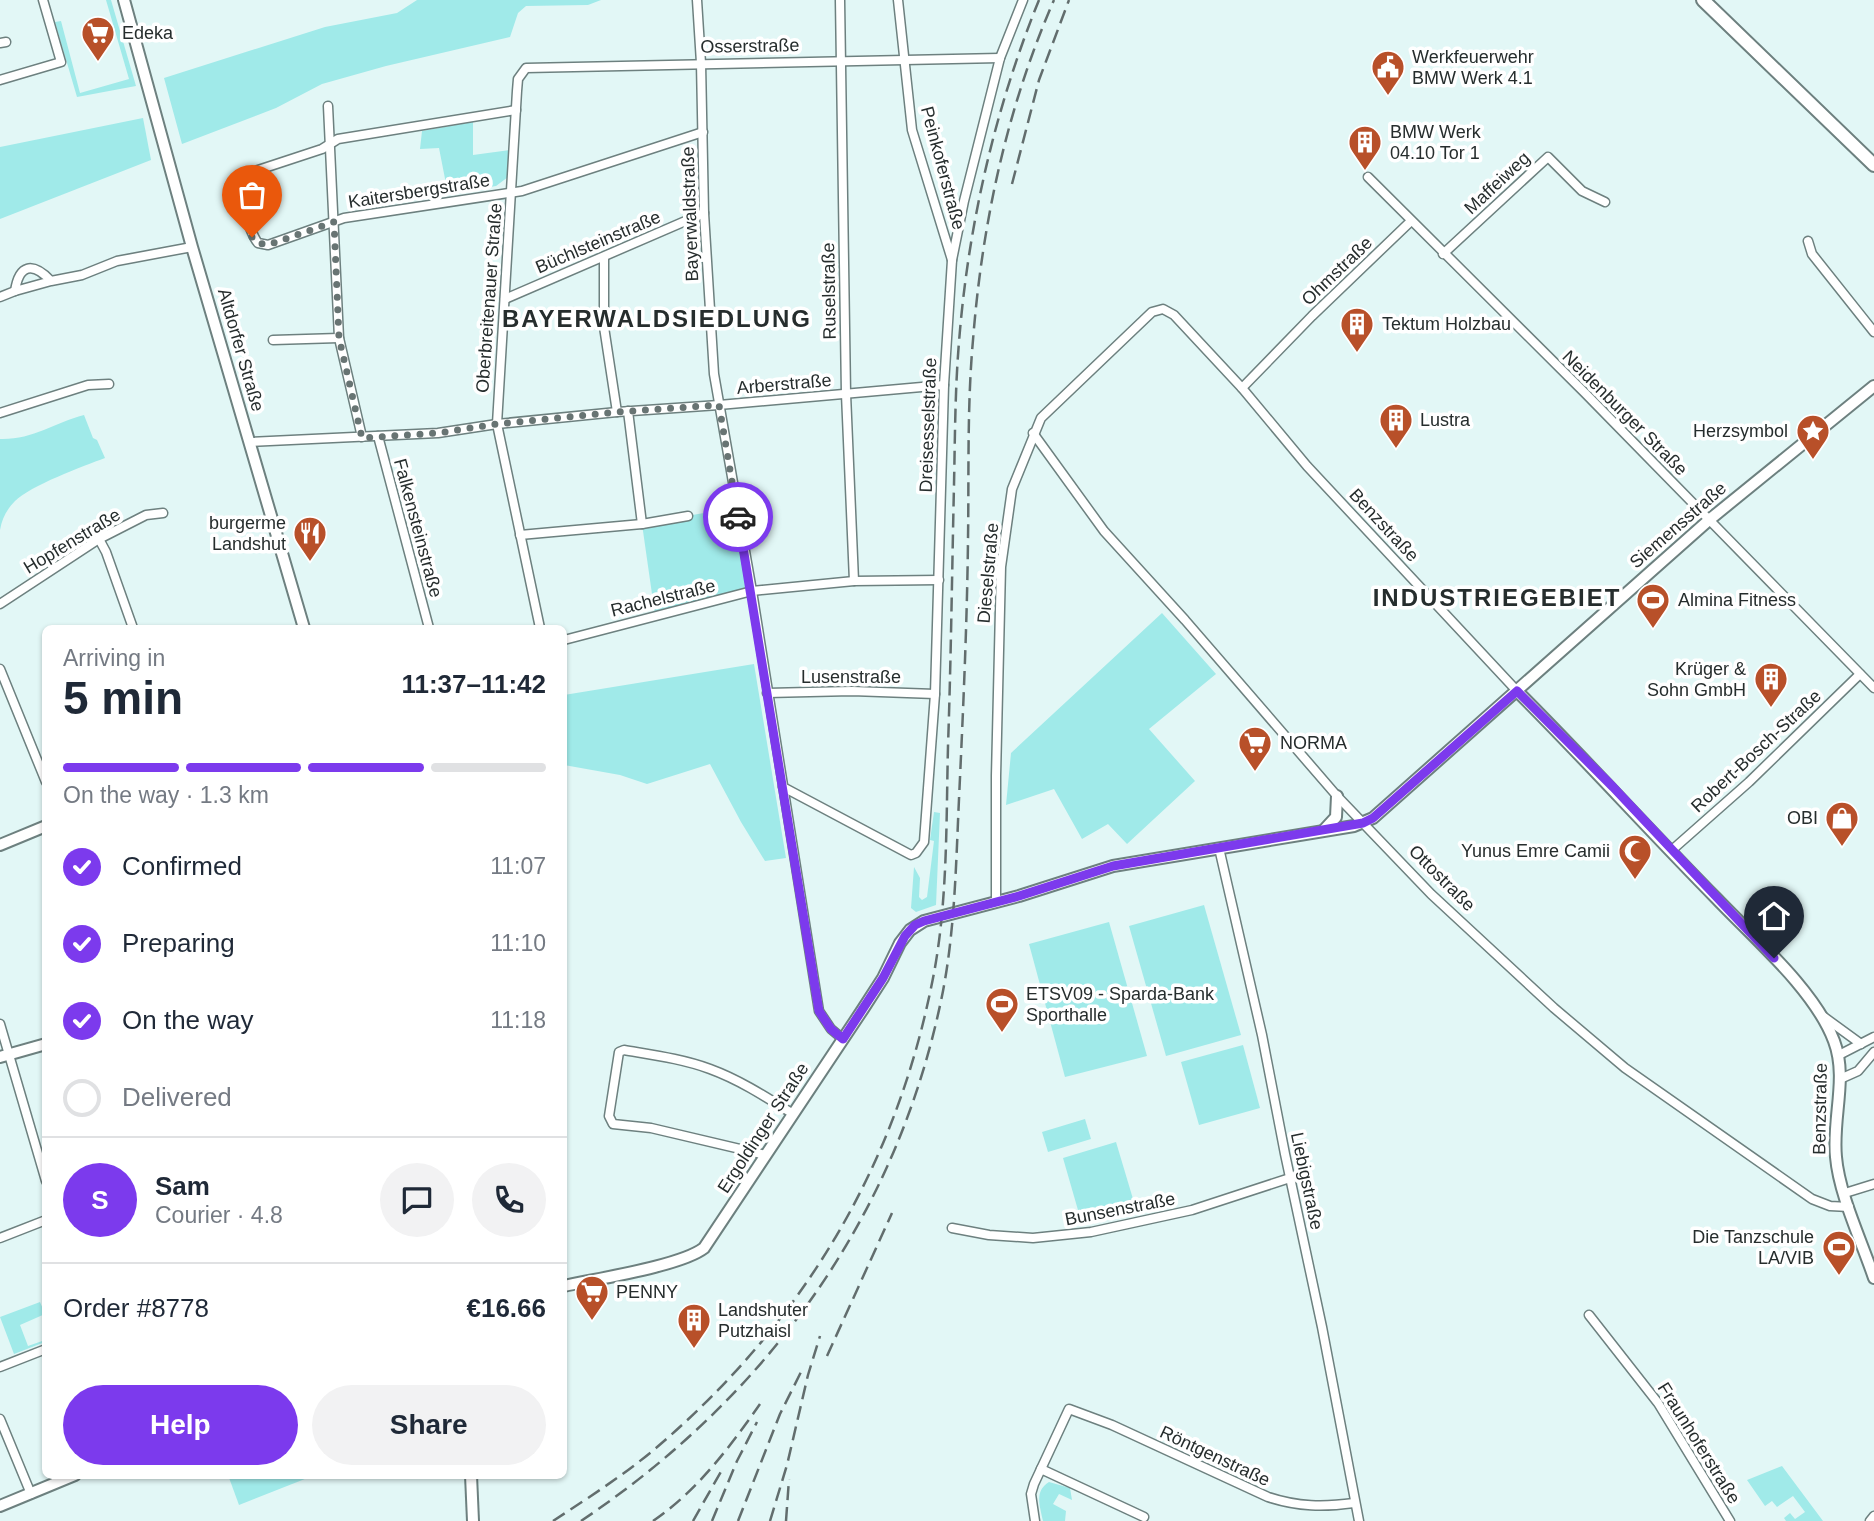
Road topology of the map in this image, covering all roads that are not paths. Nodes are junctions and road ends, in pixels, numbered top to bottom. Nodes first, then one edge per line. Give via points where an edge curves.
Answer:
1 (43, 0) edge
2 (124, 0) edge
3 (697, 0) edge
4 (840, 0) edge
5 (898, 0) edge
6 (1023, 0) edge
7 (1703, 0) edge
8 (1000, 58) junction
9 (904, 59) junction
10 (841, 61) junction
11 (701, 63) junction
12 (0, 80) edge
13 (517, 91) joint
14 (328, 106) dead end
15 (516, 110) junction
16 (703, 132) junction
17 (331, 144) junction
18 (1874, 165) edge
19 (1368, 177) dead end
20 (512, 192) junction
21 (1605, 202) dead end
22 (704, 213) junction
23 (1411, 221) junction
24 (334, 222) junction
25 (1808, 240) dead end
26 (192, 247) junction
27 (1443, 254) junction
28 (604, 258) junction
29 (952, 260) junction
30 (51, 281) junction
31 (15, 292) junction
32 (0, 298) edge
33 (505, 299) junction
34 (1164, 309) joint
35 (1874, 332) edge
36 (339, 338) junction
37 (273, 340) dead end
38 (109, 384) dead end
39 (944, 385) junction
40 (1874, 386) edge
41 (1242, 388) junction
42 (846, 394) junction
43 (719, 405) junction
44 (628, 411) junction
45 (617, 412) junction
46 (0, 413) edge
47 (497, 424) junction
48 (1033, 433) junction
49 (378, 436) junction
50 (362, 438) junction
51 (250, 442) junction
52 (163, 513) dead end
53 (688, 516) dead end
54 (1709, 520) junction
55 (642, 524) junction
56 (520, 535) junction
57 (99, 539) junction
58 (939, 580) junction
59 (854, 581) junction
60 (752, 592) junction
61 (0, 604) edge
62 (132, 625) edge
63 (303, 625) edge
64 (428, 625) edge
65 (539, 625) edge
66 (567, 639) edge
67 (0, 669) edge
68 (1860, 674) junction
69 (1874, 688) edge
70 (1517, 691) junction
71 (767, 693) junction
72 (935, 694) junction
73 (42, 772) edge
74 (783, 787) junction
75 (1337, 796) junction
76 (1363, 823) junction
77 (42, 828) edge
78 (1324, 831) junction
79 (0, 845) edge
80 (1219, 848) junction
81 (1672, 850) junction
82 (996, 902) junction
83 (939, 916) joint
84 (1824, 1017) junction
85 (0, 1024) edge
86 (1874, 1037) edge
87 (843, 1039) junction
88 (1861, 1044) junction
89 (42, 1045) edge
90 (1874, 1052) edge
91 (4, 1055) edge
92 (1839, 1055) junction
93 (1840, 1079) junction
94 (793, 1114) junction
95 (766, 1155) junction
96 (42, 1169) edge
97 (1290, 1178) junction
98 (1874, 1184) edge
99 (1845, 1193) junction
100 (1849, 1207) junction
101 (42, 1222) edge
102 (952, 1228) dead end
103 (0, 1238) edge
104 (1874, 1278) edge
105 (567, 1285) edge
106 (1589, 1315) dead end
107 (42, 1351) edge
108 (0, 1367) edge
109 (0, 1419) edge
110 (1041, 1469) junction
111 (66, 1479) edge
112 (471, 1479) edge
113 (31, 1494) junction
114 (1354, 1503) junction
115 (0, 1506) edge
116 (1874, 1516) edge
117 (1143, 1517) dead end
118 (473, 1521) edge
119 (1035, 1521) edge
120 (1359, 1521) edge
121 (1730, 1521) edge
122 (1870, 1521) edge

1 - 12 street via 61,62
2 - 26 main road, Altdorfer Straße
3 - 11 street, Bayerwaldstraße
4 - 10 street, Ruselstraße
5 - 9 street, Peinkoferstraße
6 - 8 street, Dreisesselstraße
7 - 18 main road
8 - 9 street, Osserstraße
8 - 29 street, Dreisesselstraße
9 - 10 street, Osserstraße
9 - 29 street, Peinkoferstraße via 912,130
10 - 11 street, Osserstraße
10 - 42 street, Ruselstraße
11 - 13 street, Osserstraße via 526,68
11 - 16 street, Bayerwaldstraße
13 - 15 street, Oberbreitenauer Straße
14 - 17 street
15 - 17 street via 338,139
15 - 20 street, Oberbreitenauer Straße
16 - 20 street, Kaitersbergstraße
16 - 22 street, Bayerwaldstraße
17 - 24 street
17 - 24 street, Kaitersbergstraße via 252,172 242,178 239,187 252,237 258,243 268,245
19 - 23 street
20 - 24 street, Kaitersbergstraße
20 - 33 street, Oberbreitenauer Straße
21 - 27 street, Maffeiweg via 1582,191 1548,157
22 - 28 street, Büchlsteinstraße
22 - 43 street, Bayerwaldstraße
23 - 27 street, Neidenburger Straße
23 - 41 street, Ohmstraße
24 - 36 street
25 - 35 street via 1812,254
26 - 30 street via 117,261
26 - 51 main road, Altdorfer Straße
27 - 54 street, Neidenburger Straße
28 - 33 street, Büchlsteinstraße
28 - 45 street via 604,327
29 - 39 street, Dreisesselstraße
30 - 31 street
30 - 31 street via 35,269 25,269
31 - 32 street
33 - 47 street, Oberbreitenauer Straße
34 - 41 street, Benzstraße
34 - 48 street, Dieselstraße via 1152,312 1041,418
36 - 37 street
36 - 50 street
38 - 46 street via 88,385
39 - 42 street, Arberstraße
39 - 58 street, Dreisesselstraße
40 - 54 main road, Siemensstraße
41 - 70 street, Benzstraße via 1307,466
42 - 43 street, Arberstraße
42 - 59 street, Ruselstraße
43 - 44 street, Arberstraße
43 - 60 street, Bayerwaldstraße
44 - 45 street, Arberstraße
44 - 55 street
45 - 47 street, Arberstraße
47 - 49 street, Arberstraße
47 - 56 street, Oberbreitenauer Straße
48 - 75 street, Ottostraße via 1104,531
48 - 82 street, Dieselstraße via 1013,489 1001,567
49 - 50 street, Arberstraße
49 - 64 street, Falkensteinstraße
50 - 51 street, Arberstraße
51 - 63 main road, Altdorfer Straße
52 - 57 street, Hopfenstraße via 146,515
53 - 55 street
54 - 68 street, Neidenburger Straße
54 - 70 main road, Siemensstraße
55 - 56 street
56 - 65 street, Oberbreitenauer Straße
57 - 61 street, Hopfenstraße
57 - 62 street
58 - 59 street, Rachelstraße
58 - 72 street, Dreisesselstraße
59 - 60 street, Rachelstraße
60 - 66 street, Rachelstraße
60 - 71 street, Bayerwaldstraße
67 - 73 street
68 - 69 street, Neidenburger Straße
68 - 81 street, Robert-Bosch-Straße
70 - 76 main road, Siemensstraße
70 - 81 main road, Benzstraße
71 - 72 street, Lusenstraße
71 - 74 street, Bayerwaldstraße
72 - 74 street, Dreisesselstraße via 926,836 916,853 911,855
74 - 87 street, Bayerwaldstraße via 819,1011
75 - 76 street, Ottostraße
75 - 78 main road via 1336,817
76 - 78 main road, Siemensstraße
76 - 100 street, Ottostraße via 1431,894 1625,1068 1812,1199
77 - 79 main road
78 - 80 main road, Siemensstraße
80 - 82 main road, Siemensstraße via 1113,866
80 - 97 street, Liebigstraße
81 - 84 main road, Benzstraße
82 - 83 main road, Siemensstraße
83 - 87 main road, Ergoldinger Straße via 915,925 905,936
84 - 88 street
84 - 92 main road, Benzstraße
85 - 91 street
86 - 88 street
87 - 94 main road, Ergoldinger Straße
88 - 92 street
89 - 91 main road
90 - 93 street via 1858,1071
91 - 96 street
92 - 93 main road, Benzstraße
93 - 99 main road, Benzstraße via 1836,1159
94 - 95 main road, Ergoldinger Straße
94 - 95 street via 709,1068 620,1051 608,1116 613,1124
95 - 105 main road, Ergoldinger Straße via 700,1251
97 - 102 street, Bunsenstraße via 1192,1210 1091,1233 1033,1238
97 - 114 street, Liebigstraße
98 - 99 street
99 - 100 main road, Benzstraße
100 - 104 main road
101 - 103 street
106 - 121 street, Fraunhoferstraße via 1658,1404
107 - 108 street
109 - 113 street
110 - 114 street, Röntgenstraße via 1069,1409 1278,1501 1315,1507
110 - 117 street
110 - 119 street via 1031,1494
111 - 113 main road
112 - 118 main road
113 - 115 main road
114 - 120 street, Liebigstraße
116 - 122 street

